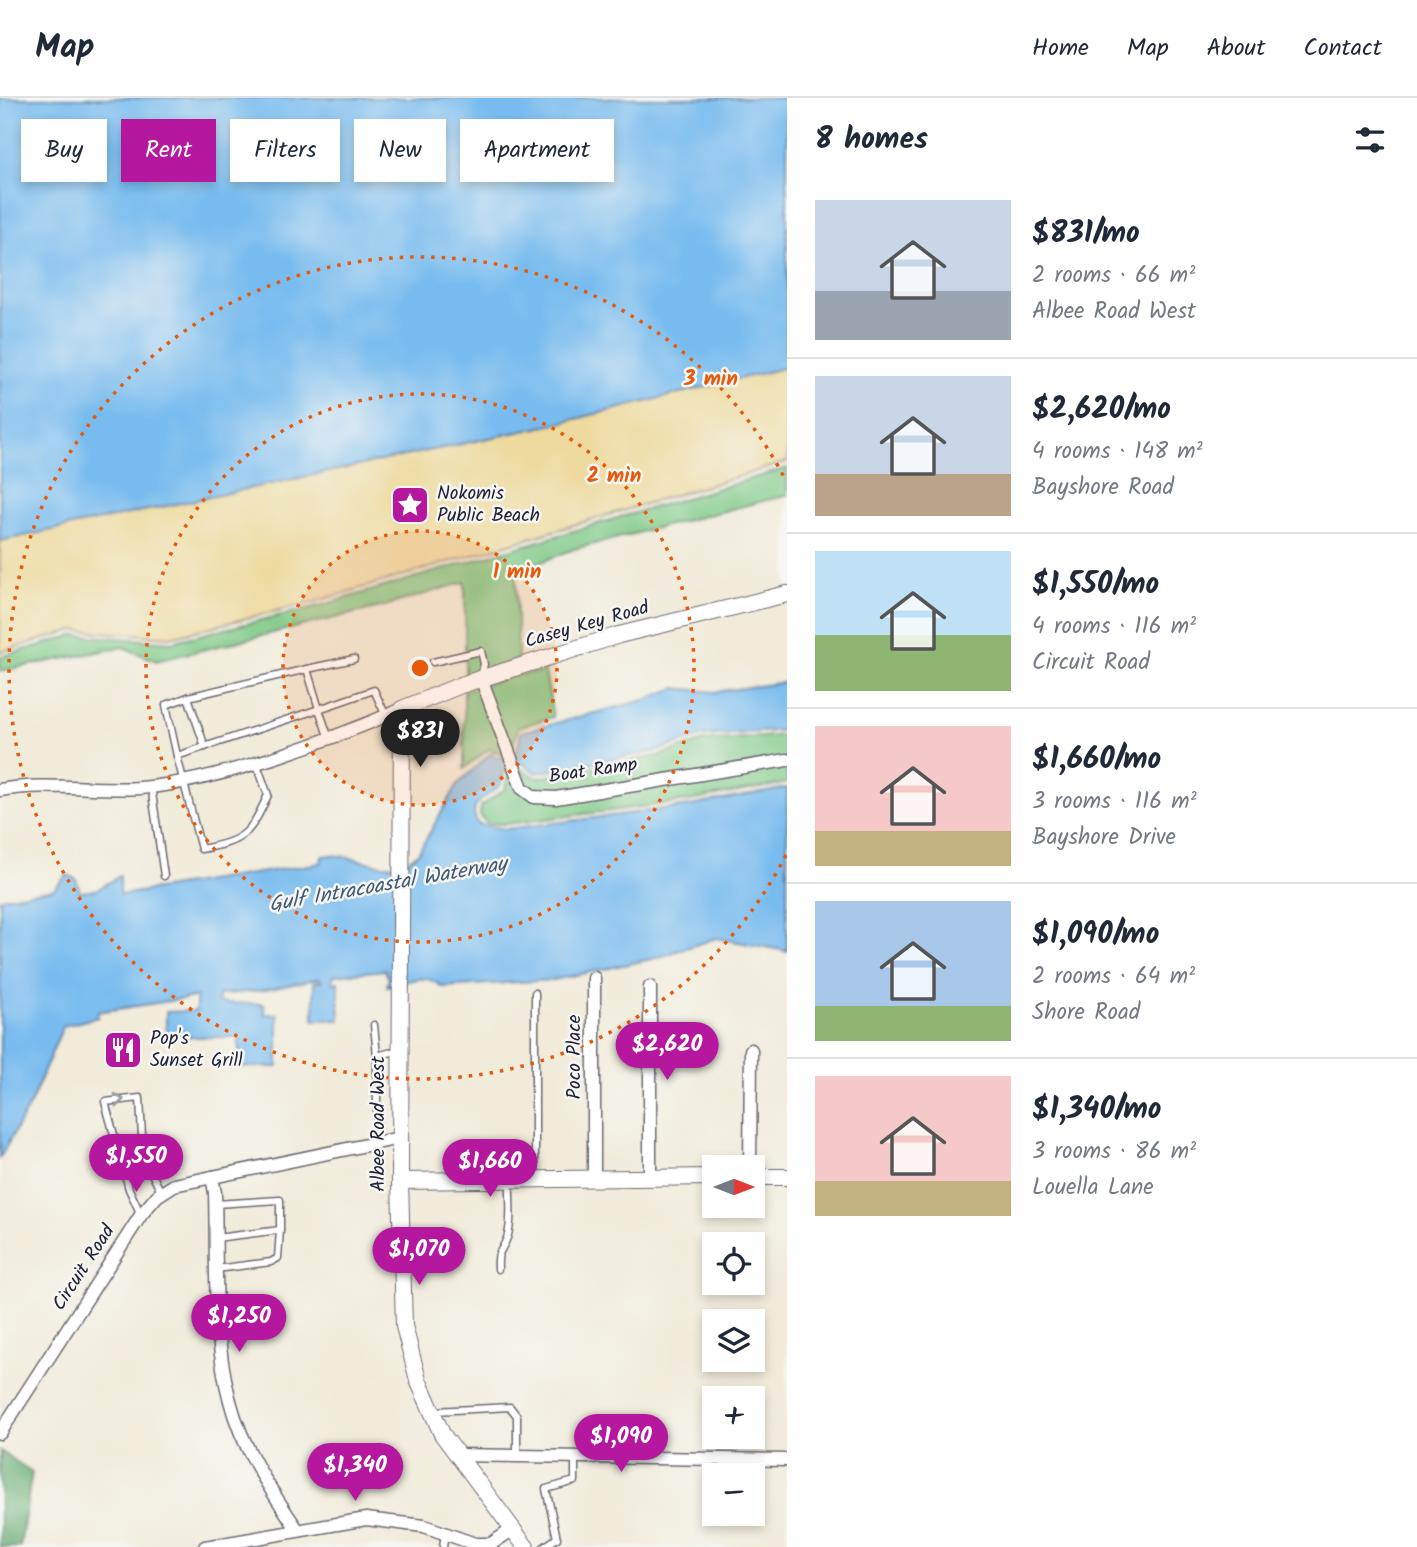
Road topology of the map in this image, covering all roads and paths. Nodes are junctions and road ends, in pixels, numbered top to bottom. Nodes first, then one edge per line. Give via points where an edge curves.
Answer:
1 (787, 594) edge
2 (354, 659) dead end
3 (433, 662) dead end
4 (307, 669) junction
5 (481, 678) junction
6 (188, 697) junction
7 (319, 709) junction
8 (402, 709) junction
9 (386, 716) junction
10 (328, 736) junction
11 (205, 747) junction
12 (177, 756) junction
13 (787, 760) edge
14 (256, 761) junction
15 (181, 782) junction
16 (151, 786) junction
17 (0, 790) edge
18 (164, 876) dead end
19 (594, 978) dead end
20 (650, 987) dead end
21 (535, 993) dead end
22 (374, 1026) dead end
23 (401, 1049) junction
24 (751, 1050) dead end
25 (377, 1056) junction
26 (400, 1138) junction
27 (377, 1142) junction
28 (121, 1154) junction
29 (750, 1155) edge
30 (143, 1156) junction
31 (212, 1177) junction
32 (702, 1177) edge
33 (765, 1177) edge
34 (787, 1177) edge
35 (650, 1178) junction
36 (594, 1179) junction
37 (510, 1180) junction
38 (535, 1180) junction
39 (400, 1181) junction
40 (161, 1192) junction
41 (215, 1204) junction
42 (141, 1215) junction
43 (280, 1230) junction
44 (216, 1238) junction
45 (216, 1269) junction
46 (498, 1269) dead end
47 (431, 1411) junction
48 (0, 1433) edge
49 (456, 1455) junction
50 (517, 1456) junction
51 (575, 1457) junction
52 (787, 1460) edge
53 (297, 1529) junction
54 (513, 1529) junction
55 (445, 1533) junction
56 (205, 1547) edge
57 (443, 1547) edge
58 (526, 1547) edge
59 (544, 1547) edge

1 - 5 street, Casey Key Road via 619,635
2 - 4 lane
3 - 5 lane via 481,651
4 - 6 lane
4 - 7 lane
5 - 8 street, Casey Key Road
5 - 13 street, Boat Ramp via 528,794 545,798
6 - 11 lane
6 - 12 lane via 166,705
7 - 9 lane via 374,690
7 - 10 lane
7 - 11 lane
8 - 9 street
8 - 23 street, Albee Road West
9 - 10 street
10 - 14 street
11 - 12 lane
12 - 15 lane
14 - 15 street
14 - 15 lane via 268,795 254,827 230,844 201,849
15 - 16 street
16 - 17 street
16 - 18 lane
19 - 36 street, Poco Place
20 - 35 street
21 - 38 lane
22 - 25 lane
23 - 25 lane
23 - 26 street, Albee Road West
24 - 29 street
25 - 27 lane
26 - 27 street
26 - 39 street, Albee Road West
27 - 31 street
28 - 30 lane
28 -> 30 lane via 106,1102 140,1098
28 - 42 lane
30 - 40 lane
31 - 40 street
31 - 41 street
32 - 35 street
33 - 34 street
35 - 36 street
36 - 38 street
37 - 38 street
37 - 39 street
37 - 46 lane via 507,1239 497,1252
39 - 47 street, Albee Road West via 404,1326
40 - 42 street, Circuit Road
41 - 43 lane via 280,1199
41 - 44 street
42 - 48 street, Circuit Road
43 - 44 lane
43 - 45 lane via 278,1258
44 - 45 street
45 - 53 street via 230,1403 261,1475
47 - 49 street, Albee Road West
47 - 50 lane via 510,1406 517,1416
49 - 50 street
49 - 54 street, Albee Road West
50 - 51 street
51 - 52 street
51 - 59 lane via 575,1481 546,1489 557,1538
53 - 55 street via 387,1519
53 - 56 street
54 - 55 street via 484,1545
54 - 58 street, Albee Road West
55 - 57 lane

